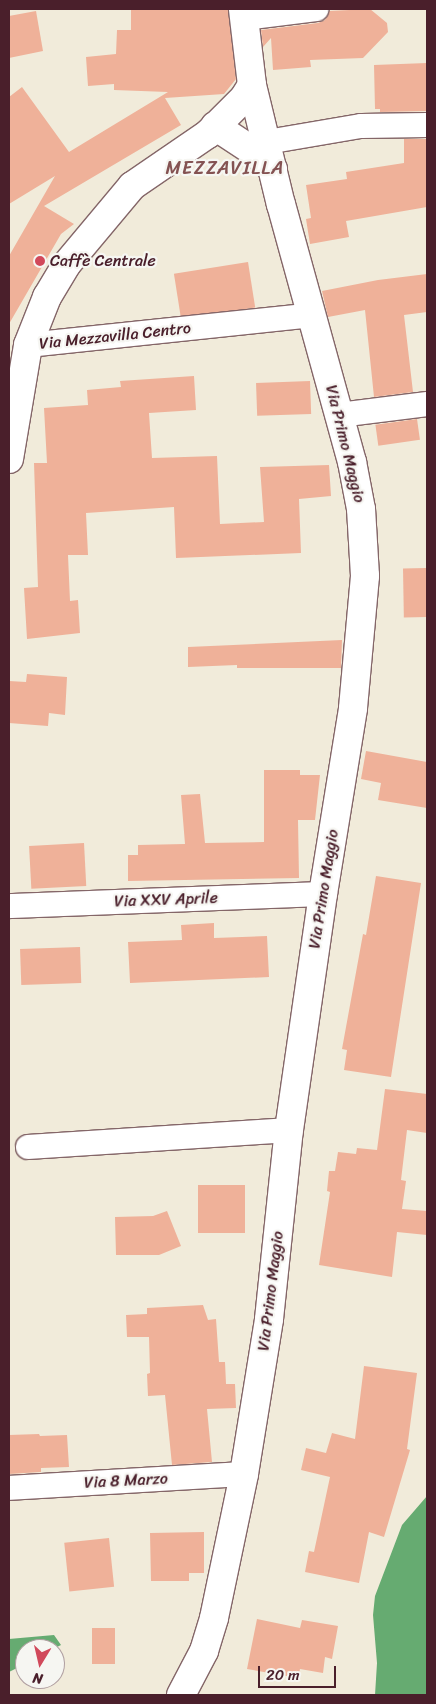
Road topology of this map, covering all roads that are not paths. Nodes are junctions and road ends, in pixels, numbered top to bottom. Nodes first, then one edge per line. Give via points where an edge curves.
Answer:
1 (316, 9) edge
2 (244, 13) edge
3 (252, 85) junction
4 (427, 125) edge
5 (215, 126) junction
6 (267, 142) junction
7 (273, 169) junction
8 (312, 315) junction
9 (28, 345) junction
10 (427, 404) edge
11 (339, 414) junction
12 (9, 459) edge
13 (323, 894) junction
14 (9, 906) edge
15 (289, 1130) junction
16 (28, 1147) dead end
17 (244, 1474) junction
18 (9, 1488) edge
19 (182, 1695) edge

1 - 2 street
2 - 3 street, Via Primo Maggio
3 - 5 street, Via Mezzavilla Centro via 244,98
3 - 6 street, Via Primo Maggio
4 - 6 street via 361,126
5 - 7 street via 253,151
5 - 9 street, Via Mezzavilla Centro via 132,186 66,265 47,297
6 - 7 street, Via Primo Maggio
7 - 8 street, Via Primo Maggio
8 - 9 street, Via Mezzavilla Centro
8 - 11 street, Via Primo Maggio
9 - 12 street
10 - 11 street
11 - 13 street, Via Primo Maggio via 361,510 365,576 353,708
13 - 14 street, Via XXV Aprile
13 - 15 street, Via Primo Maggio
15 - 16 street
15 - 17 street, Via Primo Maggio via 269,1319
17 - 18 street, Via 8 Marzo
17 - 19 street, Via Primo Maggio via 214,1618 204,1651

